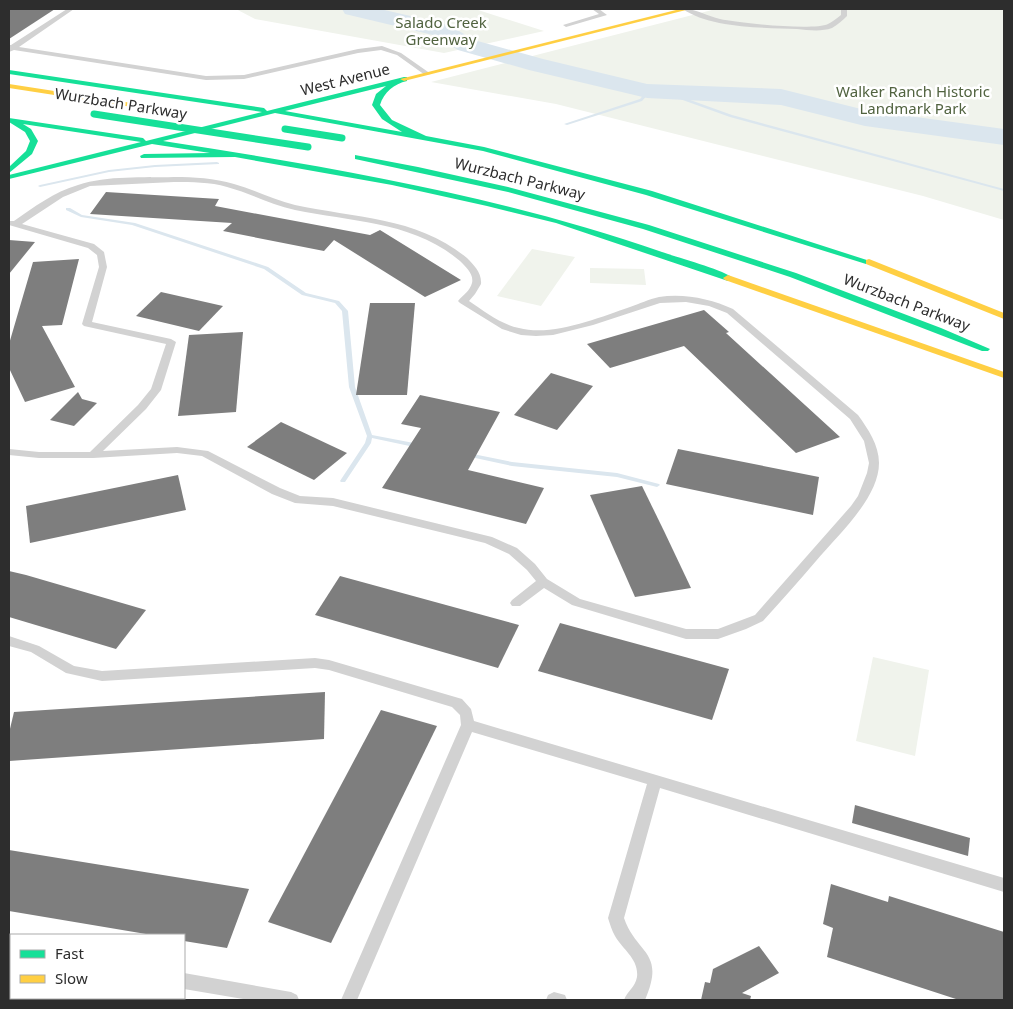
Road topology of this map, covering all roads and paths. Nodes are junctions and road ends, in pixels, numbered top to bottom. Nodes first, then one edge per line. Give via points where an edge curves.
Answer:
1 (71, 9) edge
2 (595, 9) edge
3 (687, 9) edge
4 (844, 9) edge
5 (566, 26) dead end
6 (10, 48) edge
7 (9, 72) edge
8 (427, 74) junction
9 (392, 83) junction
10 (9, 86) edge
11 (356, 92) junction
12 (166, 95) junction
13 (280, 97) dead end
14 (263, 98) dead end
15 (194, 99) junction
16 (137, 106) dead end
17 (275, 111) junction
18 (89, 113) dead end
19 (208, 117) dead end
20 (10, 120) edge
21 (344, 123) junction
22 (89, 131) junction
23 (423, 137) junction
24 (347, 139) dead end
25 (154, 142) junction
26 (312, 148) dead end
27 (346, 154) dead end
28 (245, 155) junction
29 (271, 159) junction
30 (73, 162) junction
31 (9, 170) edge
32 (9, 177) edge
33 (12, 224) edge
34 (1004, 316) edge
35 (994, 353) dead end
36 (1004, 375) edge
37 (9, 452) edge
38 (93, 455) junction
39 (543, 582) junction
40 (516, 603) dead end
41 (9, 642) edge
42 (468, 725) junction
43 (655, 781) junction
44 (1004, 885) edge
45 (185, 981) edge
46 (291, 1000) edge
47 (349, 1000) edge
48 (554, 1000) edge
49 (559, 1000) edge
50 (632, 1000) edge

1 - 6 lane
2 - 5 lane via 604,16
3 - 4 lane via 729,24 818,28 830,26 844,16
3 - 8 main road, West Avenue
6 - 8 lane via 206,78 268,73 382,48 399,54
7 - 12 main road, Wurzbach Parkway
8 - 9 main road, West Avenue
9 - 11 main road, West Avenue
9 - 23 main road via 379,96 376,105 379,113 391,124
10 - 16 main road, Wurzbach Parkway
11 - 13 main road
11 - 17 main road, West Avenue
12 - 15 main road, Wurzbach Parkway
12 - 22 main road via 180,104 176,113 126,127
14 - 15 main road
15 - 17 main road, Wurzbach Parkway
17 - 21 main road, Wurzbach Parkway
17 - 25 main road, West Avenue
18 - 26 main road, Wurzbach Parkway, bridge
19 - 24 main road, Wurzbach Parkway, bridge
20 - 22 main road, Wurzbach Parkway
20 - 31 main road via 28,131 34,141 26,156
21 - 23 main road
21 - 29 main road via 296,128 266,140 261,149
22 - 25 main road, Wurzbach Parkway
23 - 34 main road via 545,164 717,213 875,264
25 - 28 main road, Wurzbach Parkway
25 - 30 main road, West Avenue
27 - 35 main road, Wurzbach Parkway via 490,184 690,239 899,313
28 - 29 main road
28 - 30 main road via 133,156
29 - 36 main road via 397,183 535,216 860,322
30 - 32 main road, West Avenue
33 - 38 lane via 91,246 101,254 103,267 87,324 171,342 156,390
33 - 39 lane via 68,191 88,184 189,179 230,185 294,207 406,228 426,236 473,268 477,278 474,291 463,301 519,332 556,332 658,300 689,300 730,311 854,417 867,433 874,451 868,490 759,618 742,626 718,634 686,634 576,602
37 - 38 lane
38 - 39 lane via 177,450 204,453 299,500 333,502 488,540 513,551
39 - 40 lane
41 - 42 lane via 35,650 71,670 102,676 314,663 329,665 457,703 466,713
42 - 43 lane
42 - 47 lane
43 - 44 lane
43 - 50 lane via 616,918 621,932 642,958 646,976 639,995
45 - 46 lane
48 - 49 lane

